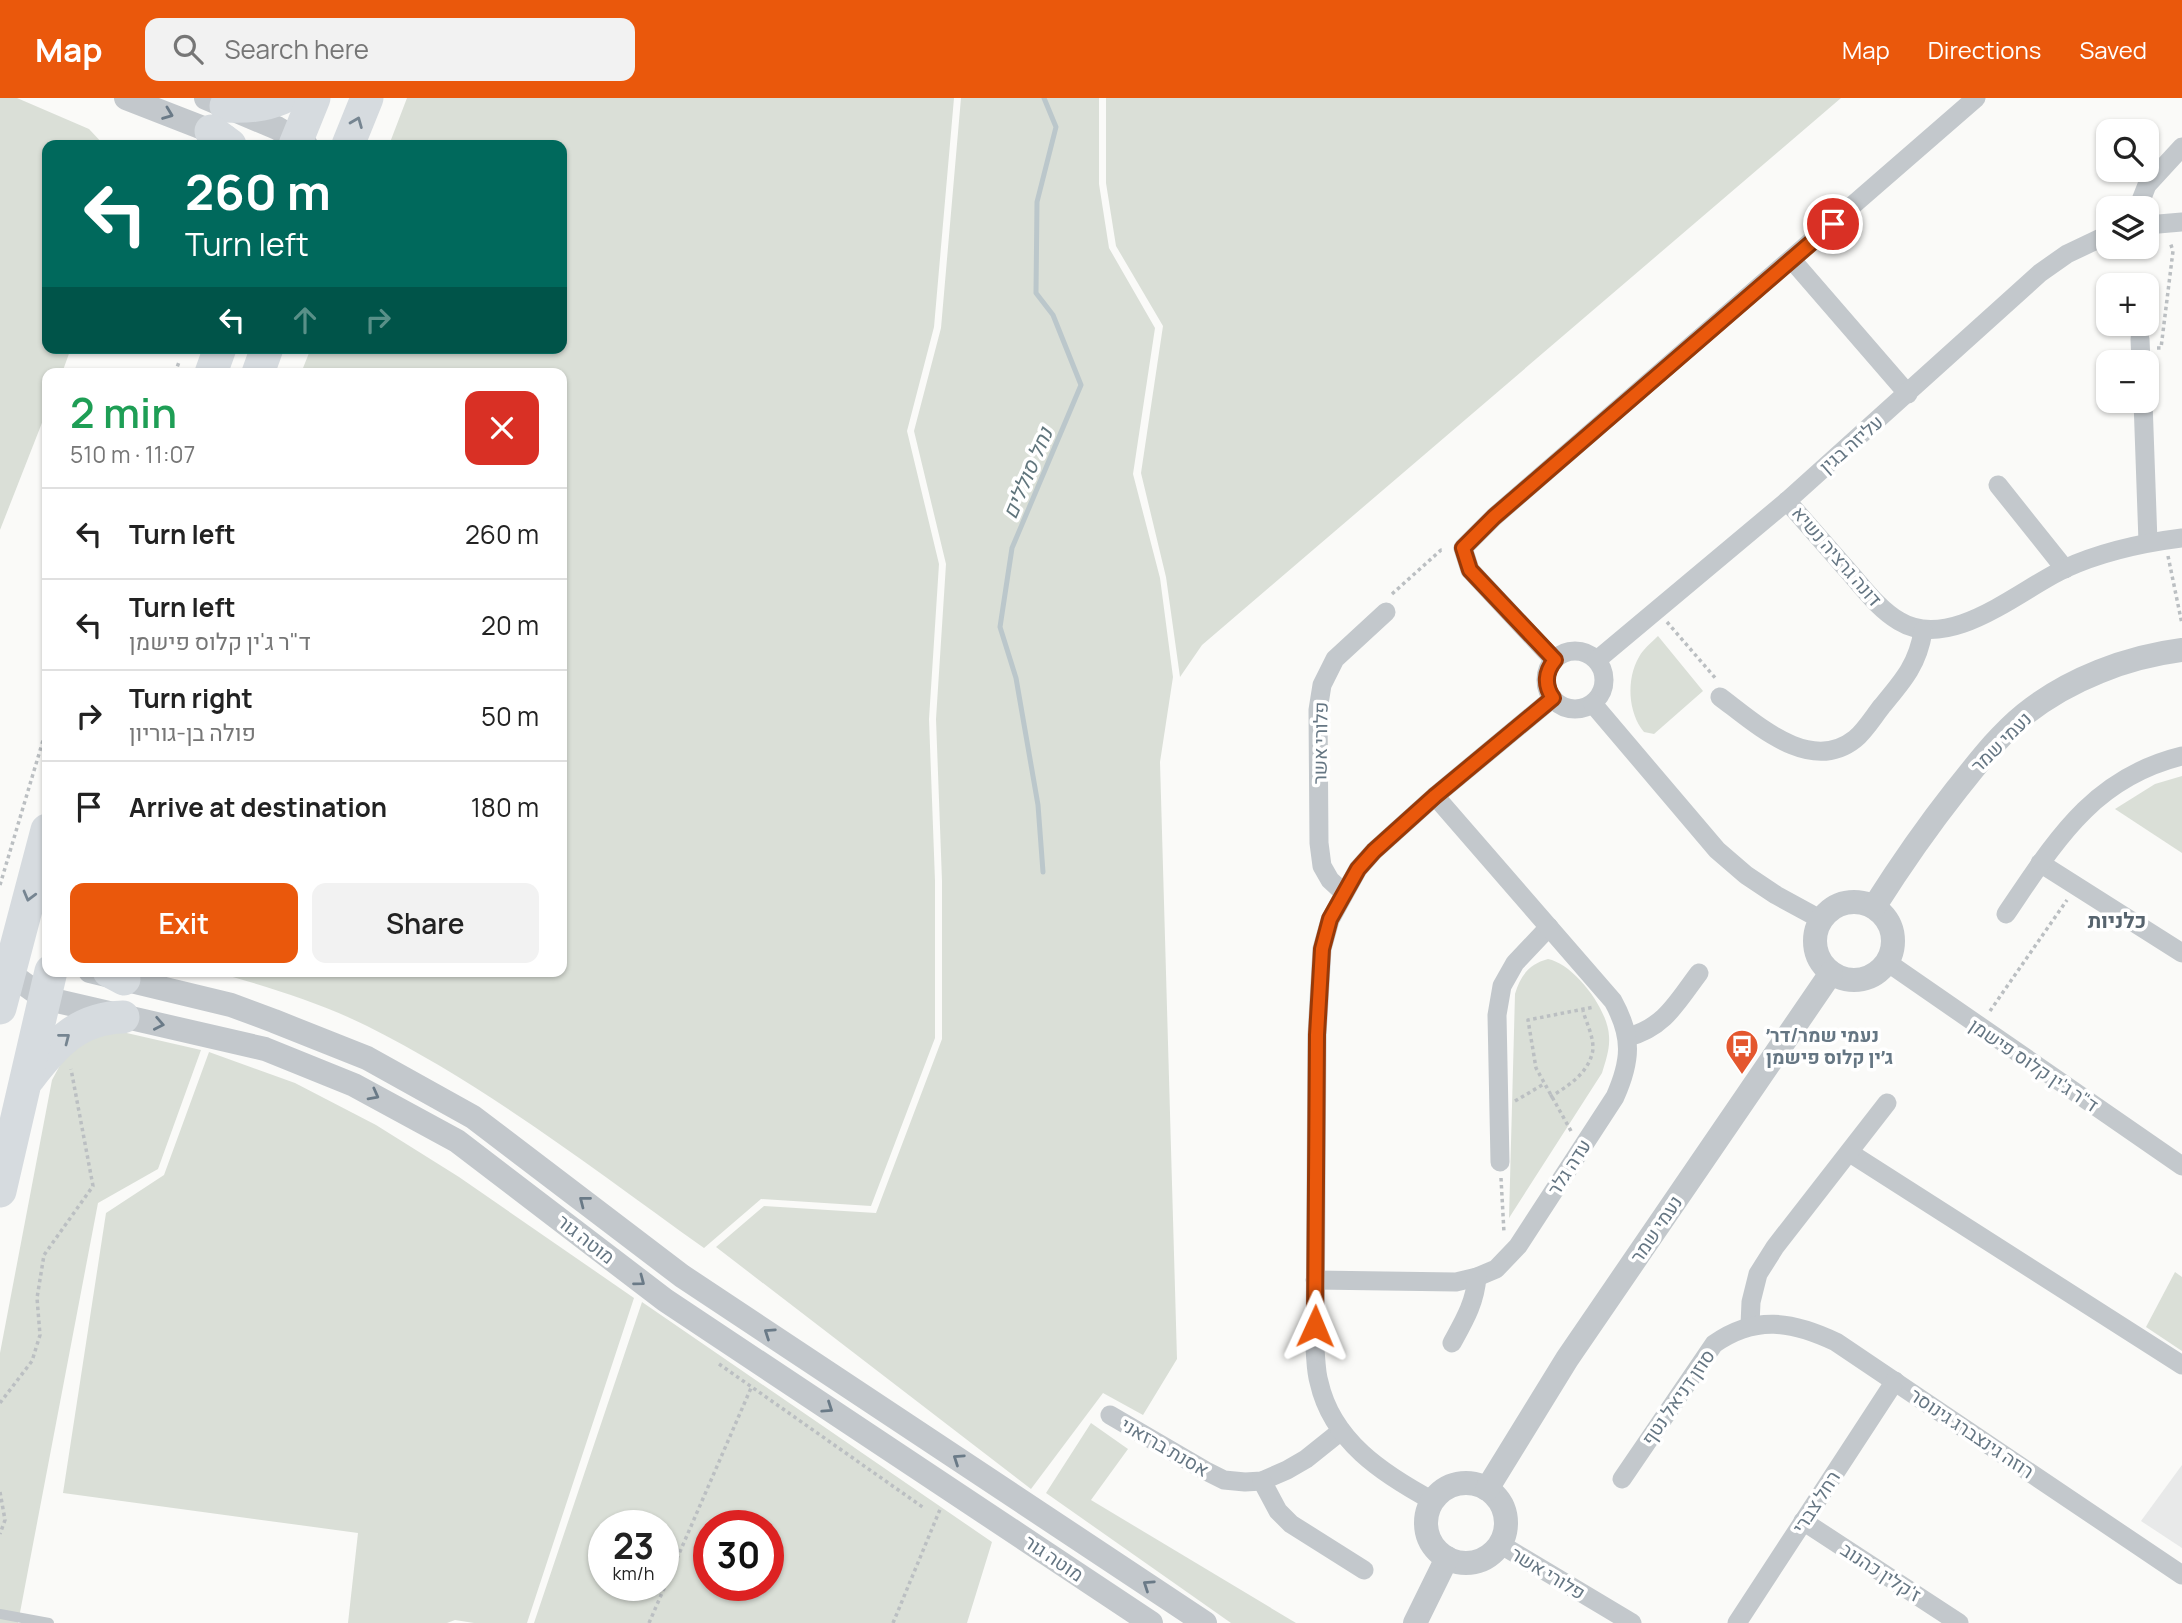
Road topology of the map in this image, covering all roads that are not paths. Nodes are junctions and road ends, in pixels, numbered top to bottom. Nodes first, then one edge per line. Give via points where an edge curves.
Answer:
1 (126, 98) edge
2 (282, 98) edge
3 (314, 98) edge
4 (367, 98) edge
5 (1976, 98) edge
6 (218, 120) edge
7 (240, 140) edge
8 (289, 140) edge
9 (301, 140) edge
10 (350, 140) edge
11 (2182, 147) edge
12 (2142, 196) edge
13 (2096, 240) edge
14 (1792, 260) junction
15 (1908, 394) junction
16 (2145, 413) edge
17 (1998, 485) dead end
18 (1787, 500) junction
19 (2165, 540) edge
20 (2065, 569) junction
21 (1386, 612) road end
22 (1923, 631) junction
23 (2182, 650) edge
24 (1555, 660) junction
25 (1597, 660) junction
26 (1553, 698) junction
27 (1720, 698) road end
28 (1593, 704) junction
29 (2182, 756) edge
30 (1435, 796) junction
31 (42, 849) edge
32 (2040, 863) junction
33 (1343, 892) junction
34 (1874, 907) junction
35 (2006, 914) dead end
36 (1820, 919) junction
37 (1549, 927) junction
38 (2182, 953) edge
39 (1887, 962) junction
40 (42, 965) edge
41 (9, 972) junction
42 (1699, 972) dead end
43 (1831, 973) junction
44 (124, 977) edge
45 (48, 984) edge
46 (0, 1008) edge
47 (123, 1017) junction
48 (1628, 1037) junction
49 (23, 1085) junction
50 (1887, 1103) dead end
51 (1850, 1153) junction
52 (1500, 1161) road end
53 (2182, 1166) edge
54 (0, 1191) edge
55 (1477, 1277) junction
56 (1315, 1280) junction
57 (1750, 1325) junction
58 (1452, 1343) dead end
59 (2182, 1365) edge
60 (1895, 1381) junction
61 (1110, 1415) dead end
62 (1341, 1431) junction
63 (1622, 1479) dead end
64 (1262, 1481) junction
65 (1487, 1489) junction
66 (1433, 1502) junction
67 (1803, 1521) junction
68 (1500, 1545) junction
69 (1447, 1558) junction
70 (1364, 1570) dead end
71 (2182, 1574) edge
72 (0, 1614) edge
73 (49, 1623) edge
74 (1151, 1623) edge
75 (1205, 1623) edge
76 (1415, 1623) edge
77 (1632, 1623) edge
78 (1737, 1623) edge
79 (1959, 1623) edge

1 -> 6 street
2 - 6 highway
3 - 9 highway
10 -> 4 highway
5 - 14 street
6 - 7 street
6 - 8 street
11 - 12 street
13 - 15 street, עליזה בגין via 2040,273
14 - 15 street
14 - 24 street via 1463,548 1470,570
15 - 18 street, עליזה בגין
16 - 19 street
17 - 20 street
18 - 22 street, דונה גרציה נשיא via 1881,608
18 - 25 street, עליזה בגין
19 - 20 street via 2111,552
20 - 22 street via 1953,628
21 - 33 street, פלורי אשר via 1335,659 1322,685 1318,710 1322,866
22 - 27 street via 1920,651 1908,675 1855,739 1835,750 1808,750 1777,740
23 - 34 street, נעמי שמר via 2107,669 2067,687 2026,714 1984,754 1916,842
24 - 25 street via 1582,651
24 - 26 street via 1546,675
25 - 28 street via 1603,669 1604,687
26 - 28 street via 1572,710
26 - 30 street
28 - 36 street via 1717,850 1746,875
29 - 32 street via 2131,774 2097,797
30 - 33 street via 1374,851
30 - 37 street, עדה גלר
31 -> 41 highway
32 - 35 street
32 - 38 street
33 - 56 street via 1322,949 1318,990
34 - 36 street via 1851,901
34 - 39 street via 1884,915 1893,938
36 - 43 street via 1815,930 1816,954
37 - 48 street, עדה גלר via 1613,1001
37 - 52 street via 1515,963 1502,986 1497,1015
39 - 43 street via 1867,978 1842,979
39 - 53 street, ד"ר ג'ין קלוס פישמן
40 - 41 street
41 - 45 street, מוטה גור
41 - 46 highway
42 - 48 street via 1666,1017
43 - 65 street, נעמי שמר via 1567,1359
75 -> 44 street, מוטה גור via 682,1276 473,1116 366,1058 274,1021 231,1004
45 - 47 street, מוטה גור
45 - 49 highway
47 - 49 highway via 92,1021 65,1037
47 -> 74 street, מוטה גור via 265,1049 354,1085 457,1141 666,1300
48 - 55 street, עדה גלר via 1629,1059 1615,1097 1518,1246 1496,1269
49 - 54 highway
50 - 51 street
51 - 57 street via 1758,1274
51 - 59 street
55 - 56 street, עדה גלר via 1455,1282
55 - 58 street via 1470,1311
56 - 62 street via 1319,1382
57 - 60 street, רוזה גינצברג גינוסר via 1797,1327 1817,1333
57 - 63 street, סוזן דניאל נטף via 1714,1344
60 - 67 street, רחל צברי
60 - 71 street, רוזה גינצברג גינוסר
61 - 64 street, אסנת ברזאני via 1224,1480
62 - 64 street, אסנת ברזאני via 1306,1459
62 - 66 street via 1384,1473
64 - 70 street via 1278,1511 1291,1524
65 - 66 street via 1457,1484 1439,1493
65 - 68 street via 1504,1510 1506,1528
66 - 69 street via 1426,1522 1428,1533 1438,1552
67 - 78 street, רחל צברי
67 - 79 street, ז'קלין כהנוב
68 - 69 street via 1476,1562
68 - 77 street, פלורי אשר
69 - 76 street
72 - 73 lane

